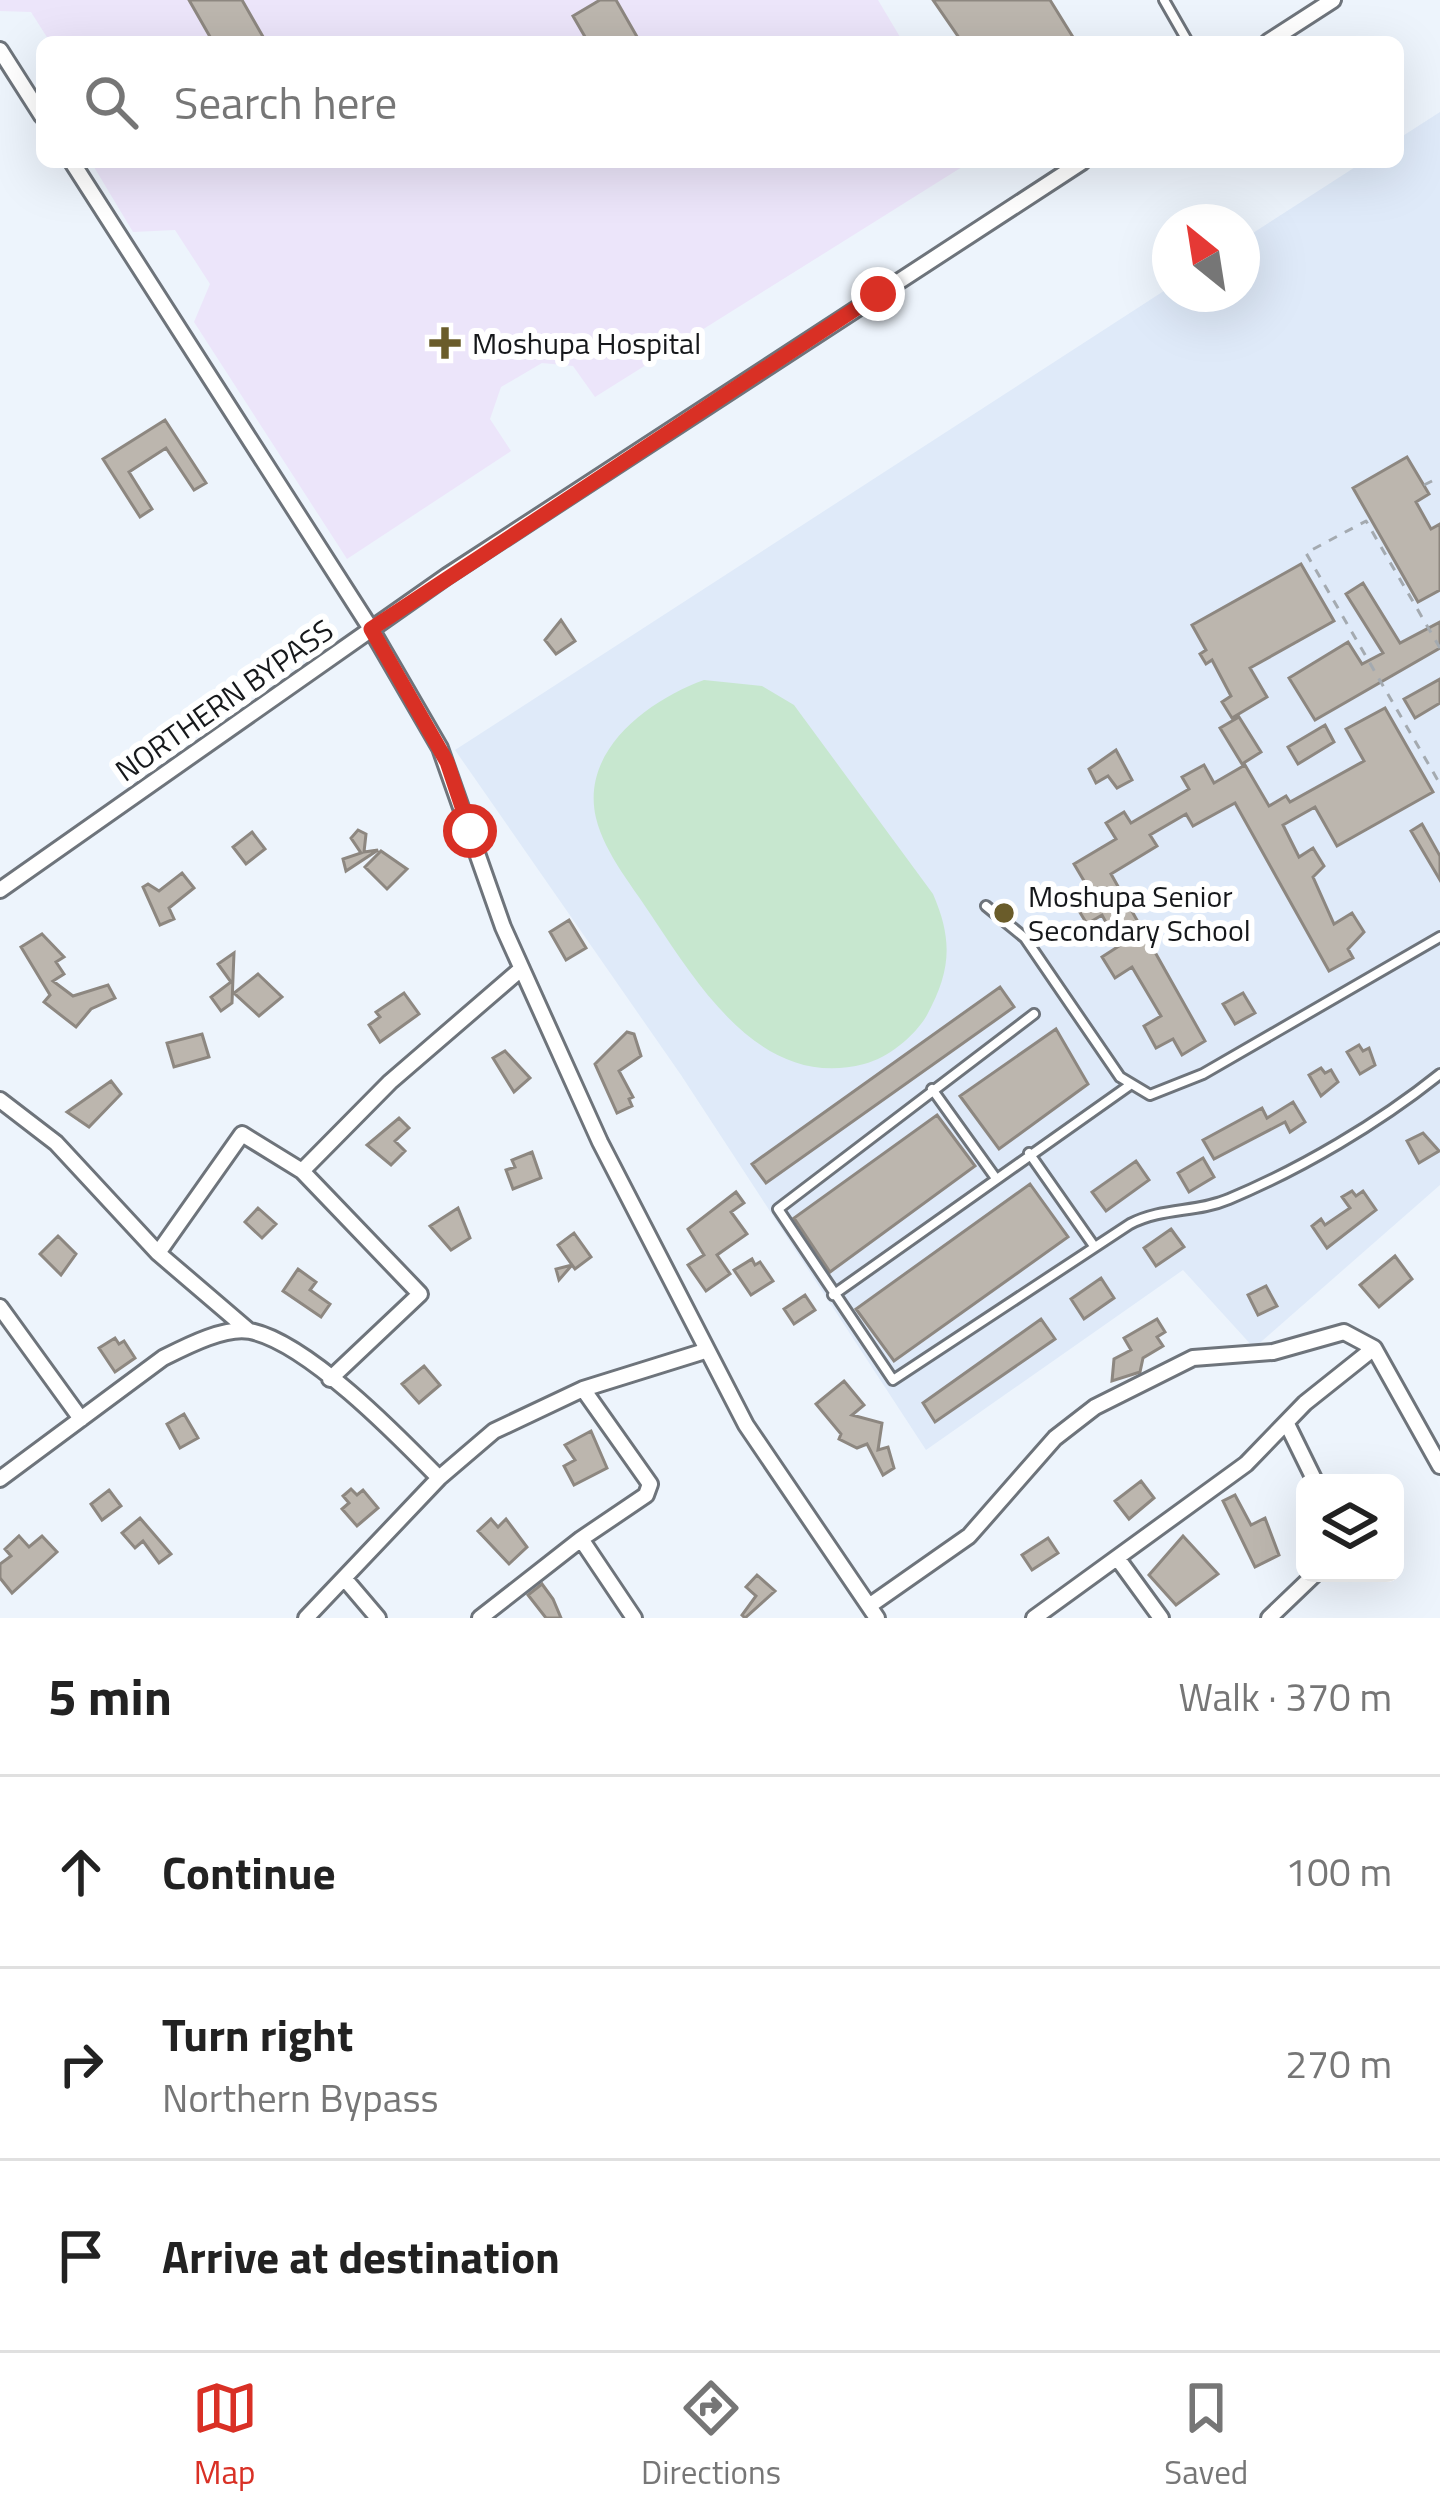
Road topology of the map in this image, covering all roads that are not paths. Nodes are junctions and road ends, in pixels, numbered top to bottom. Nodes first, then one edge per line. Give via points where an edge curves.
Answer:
1 (1164, 0) edge
2 (1333, 0) edge
3 (1185, 36) edge
4 (1277, 36) edge
5 (3, 61) edge
6 (36, 108) edge
7 (75, 168) edge
8 (1073, 168) edge
9 (371, 629) junction
10 (0, 890) edge
11 (986, 906) dead end
12 (1440, 937) edge
13 (521, 969) junction
14 (1034, 1014) dead end
15 (1440, 1074) edge
16 (1130, 1085) junction
17 (932, 1089) junction
18 (0, 1100) edge
19 (1030, 1154) junction
20 (302, 1171) junction
21 (995, 1177) junction
22 (1094, 1246) junction
23 (158, 1252) junction
24 (832, 1295) junction
25 (0, 1307) edge
26 (248, 1330) junction
27 (1373, 1348) junction
28 (705, 1351) junction
29 (330, 1379) junction
30 (583, 1389) junction
31 (81, 1419) junction
32 (1287, 1424) junction
33 (1440, 1466) edge
34 (1312, 1474) edge
35 (439, 1478) junction
36 (0, 1479) edge
37 (581, 1539) junction
38 (1118, 1559) junction
39 (344, 1578) junction
40 (1307, 1582) edge
41 (873, 1612) edge
42 (488, 1615) edge
43 (306, 1618) edge
44 (378, 1618) edge
45 (634, 1618) edge
46 (1034, 1618) edge
47 (1161, 1618) edge
48 (1269, 1618) edge

1 - 3 lane
2 - 4 street
5 - 6 street
7 - 9 street
8 - 9 street, NORTHERN BYPASS
9 - 10 street, NORTHERN BYPASS
9 - 13 street via 447,762
11 - 16 lane via 1025,938
12 - 16 lane via 1203,1074 1150,1095
13 - 20 street
13 - 28 street
14 - 17 lane
15 - 22 lane via 1227,1201 1154,1212
16 - 19 lane
17 - 21 lane
17 - 24 lane via 780,1205
18 - 23 street via 56,1144
19 - 21 lane
19 - 22 lane
20 - 23 street via 242,1134
20 - 29 street via 421,1294
21 - 24 lane
22 - 24 lane via 896,1381
23 - 26 street
25 - 31 street
26 - 29 street
26 - 31 street via 163,1358
27 - 32 street
27 - 33 street
27 - 41 street via 1333,1332 1273,1352 1193,1358 1161,1370 1055,1438 969,1536
28 - 30 street
28 - 41 street via 754,1439
29 - 35 street
30 - 35 street via 494,1431
30 - 37 street via 650,1491
31 - 36 street
32 - 34 street
32 - 38 street
35 - 39 street
37 - 42 street
37 - 45 street
38 - 46 street
38 - 47 street
39 - 43 street
39 - 44 street
40 - 48 street

